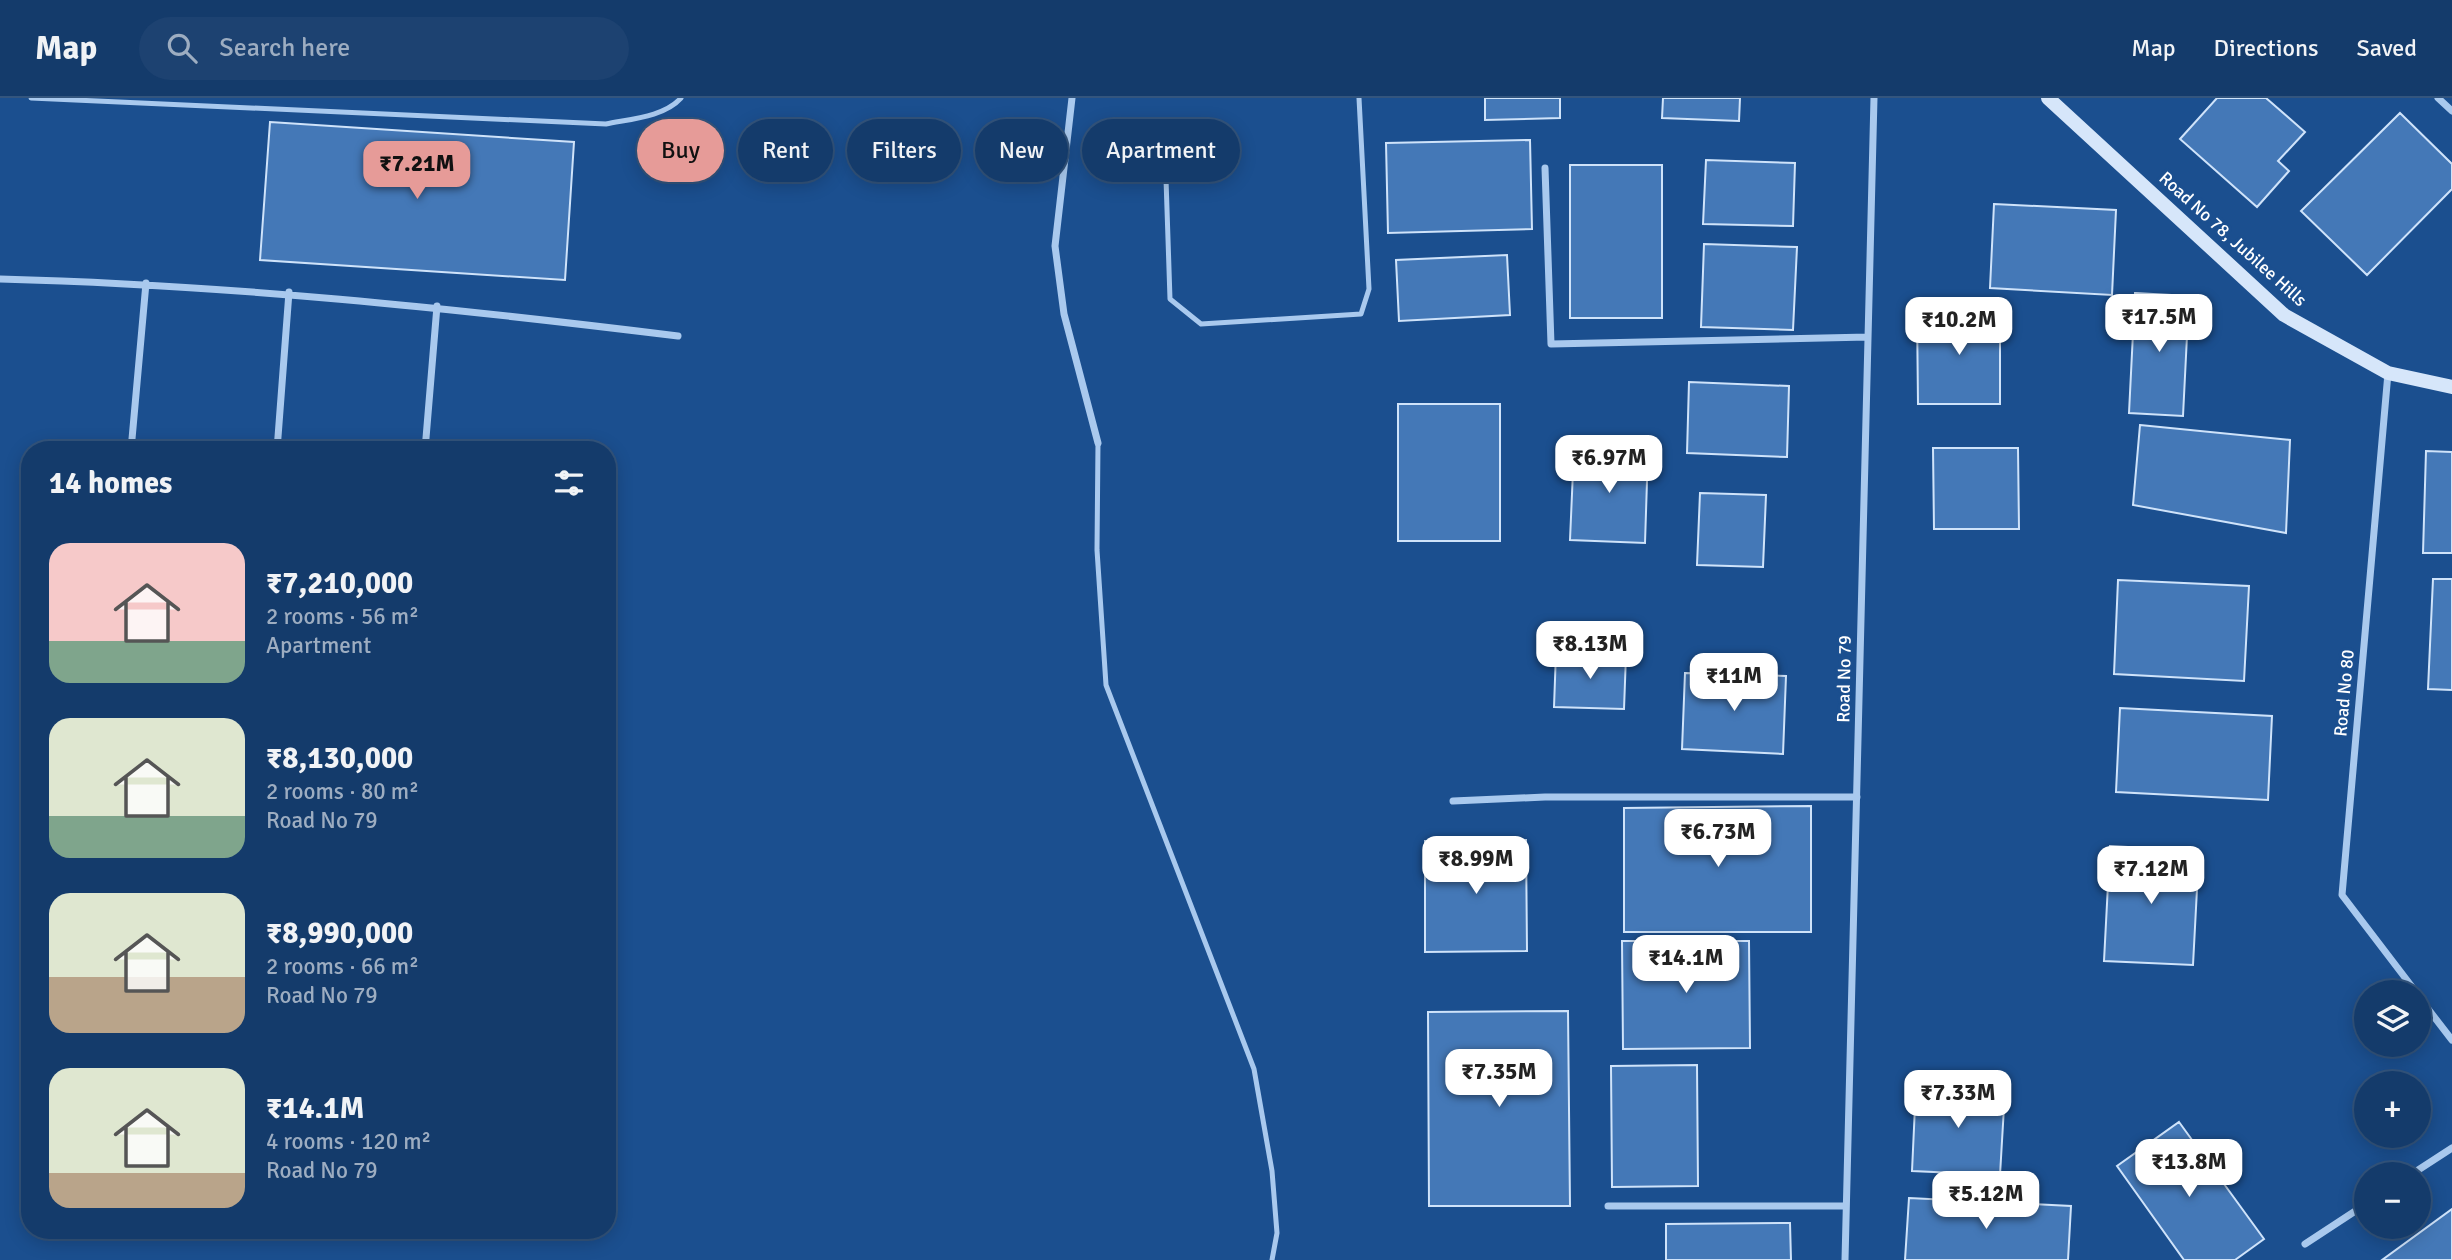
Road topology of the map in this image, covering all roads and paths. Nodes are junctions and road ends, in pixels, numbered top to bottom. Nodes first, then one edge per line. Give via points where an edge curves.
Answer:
1 (31, 98) edge
2 (681, 98) edge
3 (1072, 98) edge
4 (1359, 98) edge
5 (1874, 98) edge
6 (2048, 98) edge
7 (2438, 98) edge
8 (2452, 111) edge
9 (1545, 168) dead end
10 (1166, 182) edge
11 (0, 279) edge
12 (146, 283) junction
13 (289, 292) junction
14 (437, 306) junction
15 (678, 336) dead end
16 (1868, 337) junction
17 (2388, 373) junction
18 (2452, 387) edge
19 (132, 441) edge
20 (278, 441) edge
21 (426, 441) edge
22 (1098, 443) joint
23 (1857, 797) junction
24 (1453, 801) dead end
25 (2407, 980) edge
26 (2431, 1013) edge
27 (2452, 1041) edge
28 (2452, 1148) edge
29 (2430, 1162) edge
30 (1608, 1206) dead end
31 (1846, 1206) junction
32 (2354, 1212) edge
33 (2305, 1244) dead end
34 (1272, 1260) edge
35 (1845, 1260) edge

1 - 2 lane via 606,124 650,115
3 - 22 street via 1055,246 1064,314
4 - 10 lane via 1369,289 1361,314 1201,324 1170,299
5 - 16 street, Road No 79
6 - 17 main road, Road No 78, Jubilee Hills via 2284,315
7 - 8 street
9 - 16 street via 1551,345
11 - 12 street
12 - 13 street
12 - 19 street
13 - 14 street
13 - 20 street
14 - 15 street
14 - 21 street
16 - 23 street, Road No 79
17 - 18 main road, Road No 78, Jubilee Hills
17 - 25 street, Road No 80 via 2343,895
22 - 34 lane via 1097,550 1106,685 1254,1069 1272,1171 1277,1233
23 - 24 street
23 - 31 street, Road No 79
26 - 27 street, Road No 80
28 - 29 street
30 - 31 street
31 - 35 street, Road No 79
32 - 33 street

